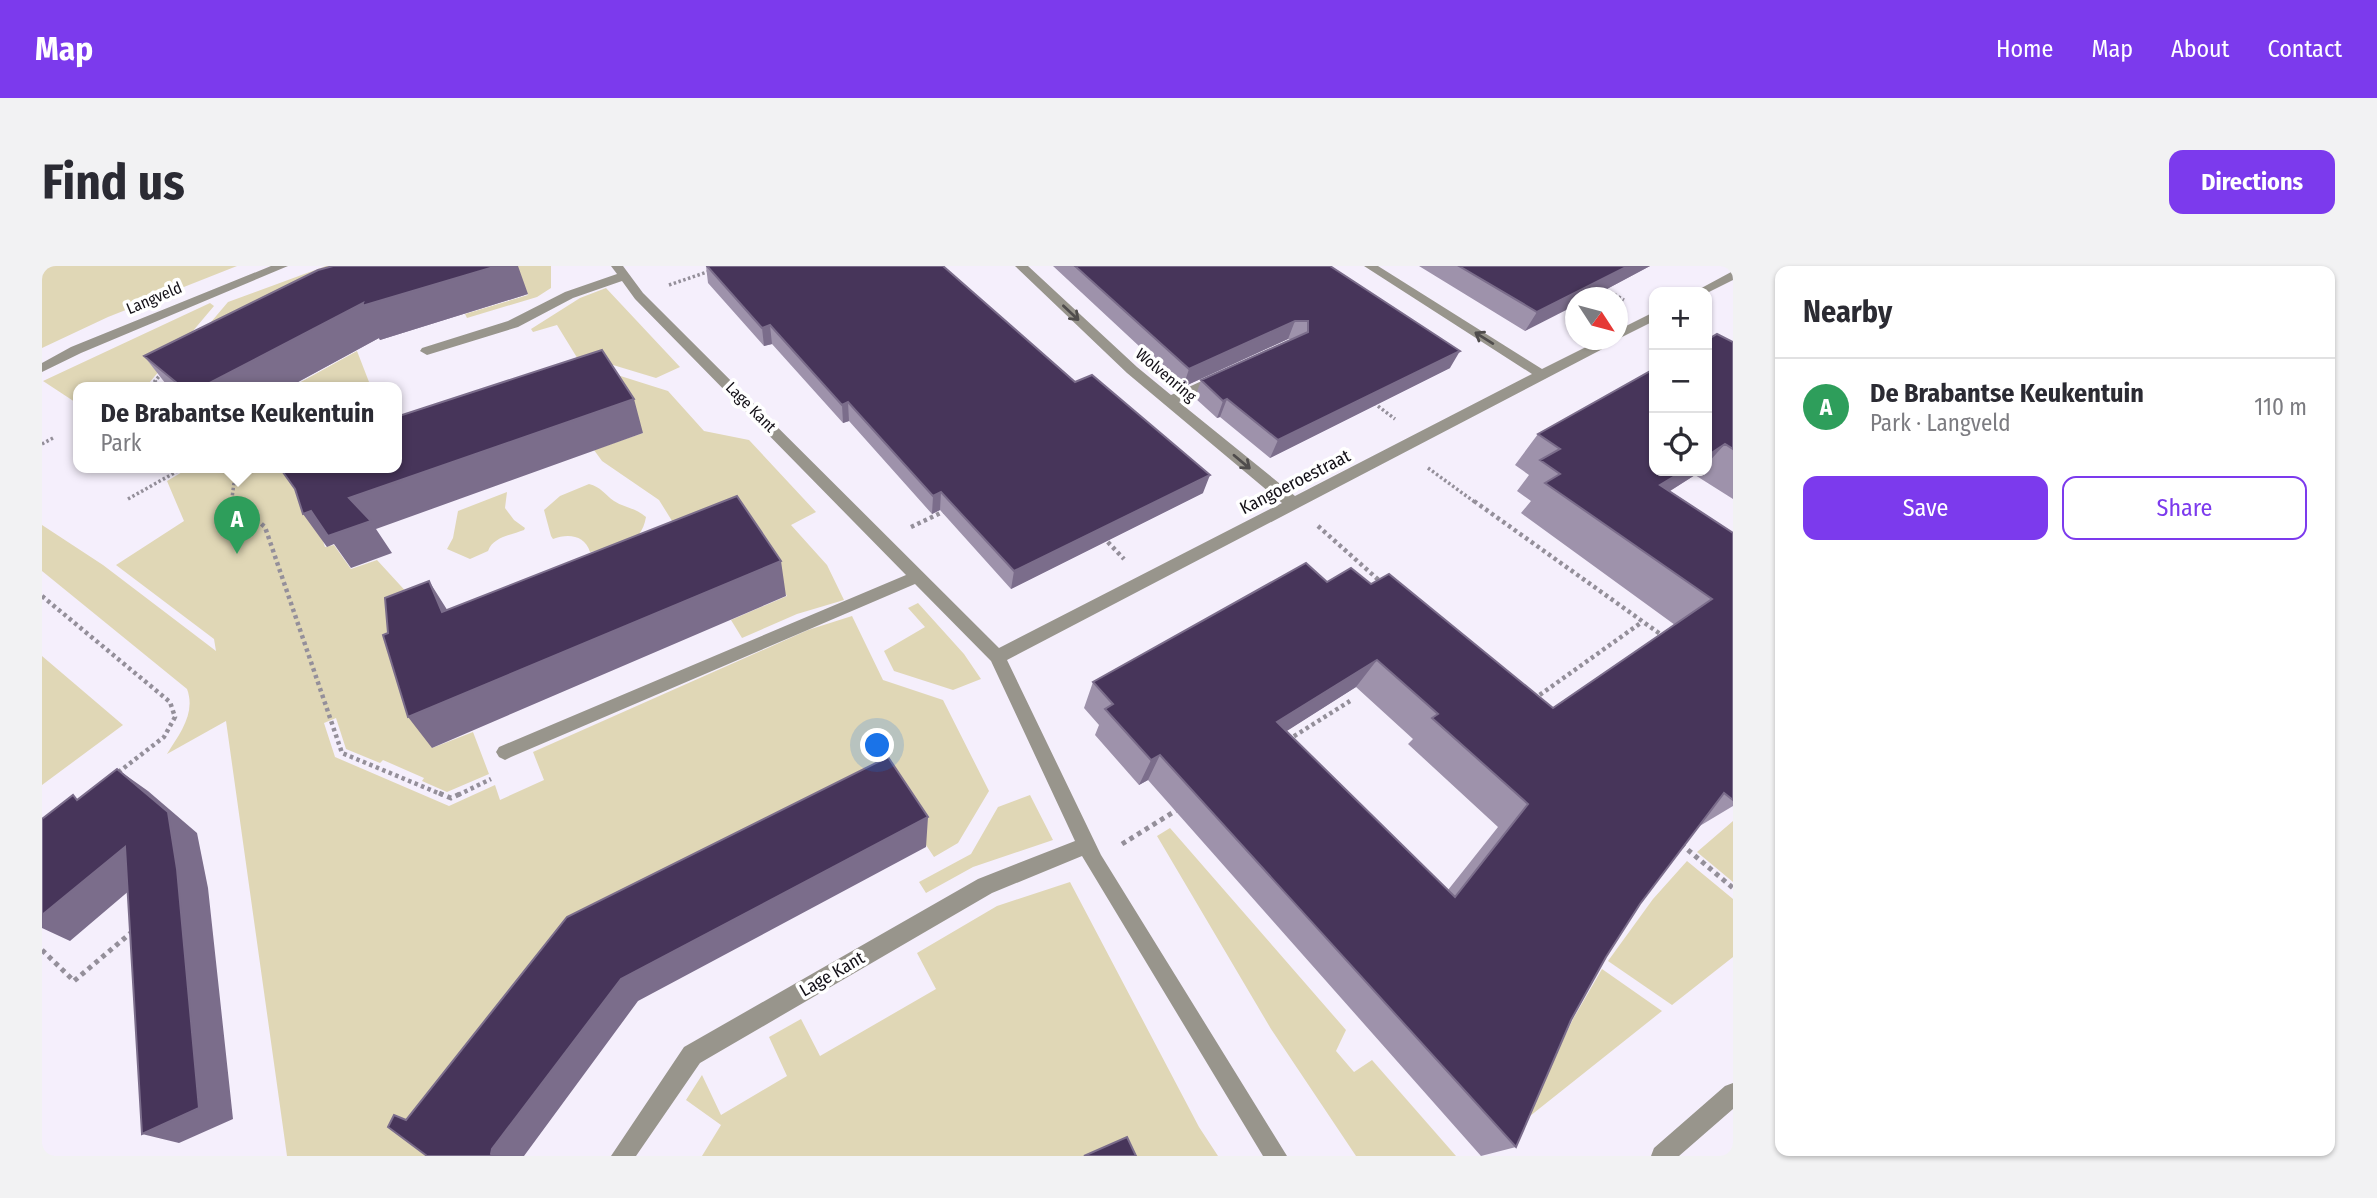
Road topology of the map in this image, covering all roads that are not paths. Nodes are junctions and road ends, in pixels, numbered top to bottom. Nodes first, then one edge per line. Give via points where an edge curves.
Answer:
1 (282, 266) edge
2 (1021, 266) edge
3 (1370, 266) edge
4 (620, 271) edge
5 (1733, 275) edge
6 (1710, 287) edge
7 (1649, 318) edge
8 (1638, 324) junction
9 (1628, 330) edge
10 (1649, 331) edge
11 (1590, 350) edge
12 (427, 351) dead end
13 (42, 368) edge
14 (1231, 373) edge
15 (1542, 375) junction
16 (1169, 401) junction
17 (1294, 504) junction
18 (917, 577) junction
19 (997, 657) junction
20 (505, 752) road end
21 (1090, 853) junction
22 (1733, 1094) edge
23 (622, 1156) edge
24 (1276, 1156) edge
25 (1662, 1156) edge

1 - 13 street, Langveld
2 -> 16 street, Wolvenring
15 -> 3 street
4 - 12 street via 513,324
4 - 18 street, Lage Kant via 639,296
5 - 6 street
7 - 8 street
8 - 9 street
8 - 10 street
11 - 15 street, Kangoeroestraat
14 - 16 street
15 - 17 street, Kangoeroestraat
16 -> 17 street, Wolvenring
17 - 19 street, Kangoeroestraat
18 - 19 street, Lage Kant
18 - 20 street
19 - 21 street, Lage Kant
21 - 23 street, Lage Kant via 985,886 692,1055
21 - 24 street, Lage Kant
22 - 25 street

